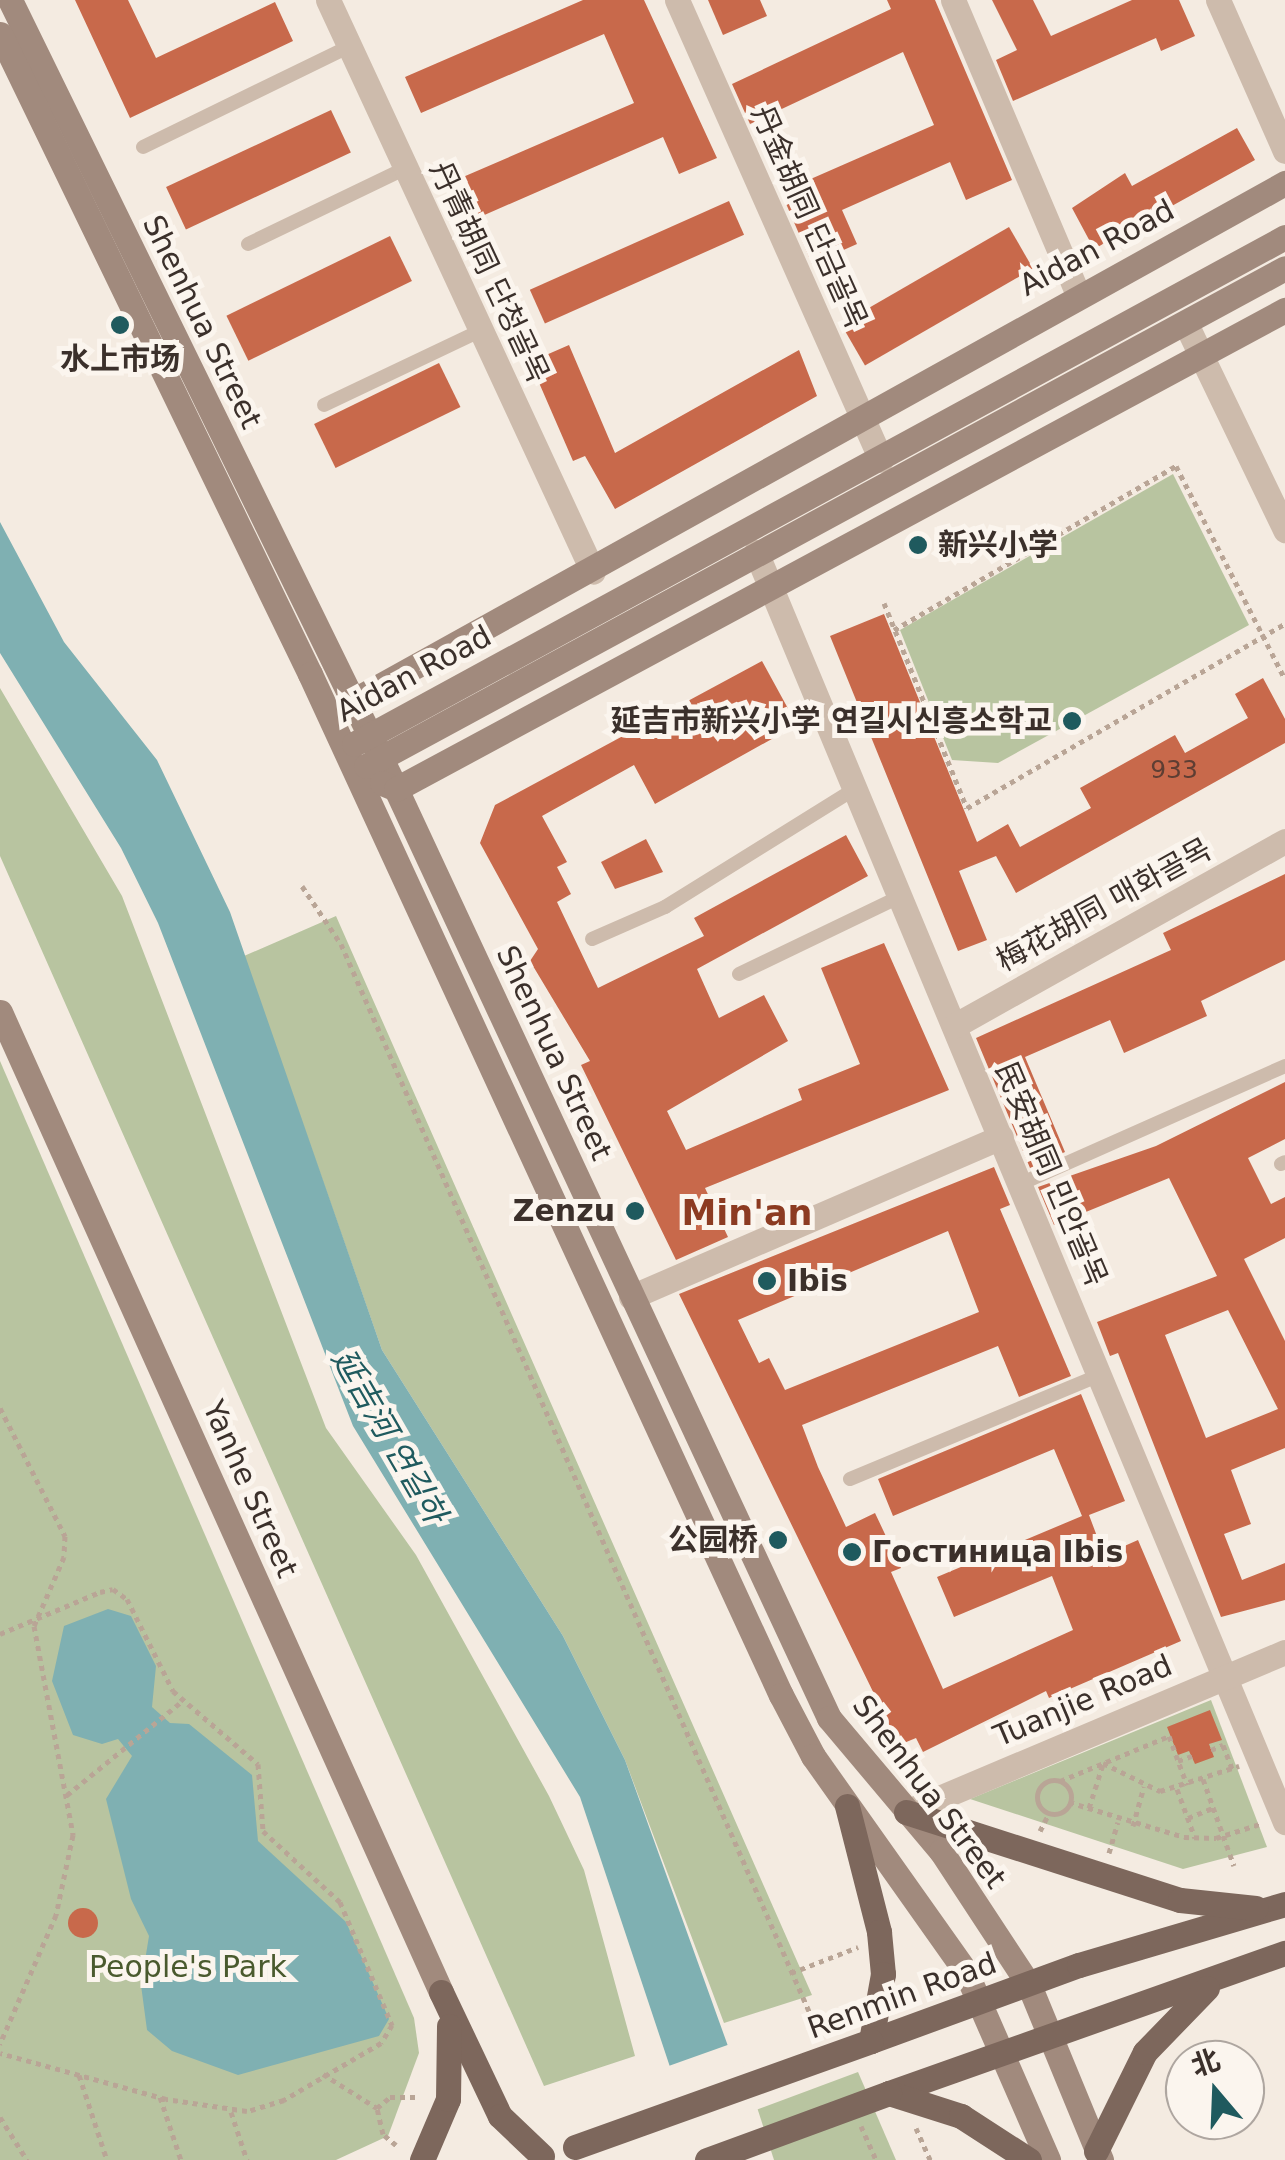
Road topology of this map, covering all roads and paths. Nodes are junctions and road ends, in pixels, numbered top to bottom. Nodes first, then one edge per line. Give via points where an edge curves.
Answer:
1 (10, 0) edge
2 (328, 0) edge
3 (677, 0) edge
4 (953, 0) edge
5 (1218, 0) edge
6 (0, 34) edge
7 (350, 46) junction
8 (143, 147) dead end
9 (1285, 151) edge
10 (406, 168) junction
11 (1285, 184) edge
12 (1285, 237) edge
13 (248, 244) dead end
14 (1285, 268) edge
15 (1078, 295) junction
16 (1285, 310) edge
17 (1186, 324) junction
18 (480, 331) junction
19 (1202, 356) junction
20 (324, 405) dead end
21 (860, 415) junction
22 (881, 460) junction
23 (1285, 530) edge
24 (756, 552) junction
25 (592, 572) junction
26 (772, 590) junction
27 (884, 603) dead end
28 (1285, 624) edge
29 (894, 630) junction
30 (1264, 637) junction
31 (1285, 679) edge
32 (351, 702) junction
33 (374, 747) junction
34 (348, 762) junction
35 (856, 788) junction
36 (396, 789) junction
37 (1285, 841) edge
38 (302, 886) dead end
39 (900, 896) junction
40 (592, 939) dead end
41 (739, 974) dead end
42 (0, 1012) edge
43 (954, 1026) junction
44 (1285, 1066) edge
45 (1001, 1137) junction
46 (1020, 1184) junction
47 (630, 1296) junction
48 (1100, 1375) junction
49 (0, 1408) edge
50 (850, 1479) dead end
51 (34, 1626) junction
52 (0, 1634) edge
53 (1285, 1652) edge
54 (1224, 1677) junction
55 (182, 1702) junction
56 (1158, 1705) junction
57 (1092, 1733) junction
58 (1169, 1736) junction
59 (1212, 1750) dead end
60 (1192, 1756) dead end
61 (1260, 1759) junction
62 (1178, 1761) junction
63 (1103, 1763) junction
64 (1232, 1769) junction
65 (1203, 1779) junction
66 (1060, 1781) junction
67 (1187, 1785) junction
68 (1144, 1786) junction
69 (1176, 1788) junction
70 (67, 1795) junction
71 (1069, 1802) junction
72 (847, 1806) junction
73 (1089, 1808) junction
74 (1213, 1808) junction
75 (906, 1812) junction
76 (1049, 1812) junction
77 (1188, 1818) junction
78 (1284, 1819) edge
79 (1118, 1822) junction
80 (1133, 1826) junction
81 (1040, 1831) dead end
82 (1223, 1836) junction
83 (1195, 1838) junction
84 (1109, 1853) dead end
85 (1234, 1866) dead end
86 (1278, 1907) edge
87 (864, 1945) dead end
88 (1285, 1953) edge
89 (791, 1973) junction
90 (1227, 1973) junction
91 (1028, 1985) junction
92 (440, 1992) junction
93 (981, 2001) junction
94 (1048, 2034) junction
95 (820, 2038) dead end
96 (871, 2042) junction
97 (0, 2044) edge
98 (1004, 2050) junction
99 (0, 2053) edge
100 (323, 2074) junction
101 (80, 2075) junction
102 (889, 2093) junction
103 (160, 2097) junction
104 (418, 2098) dead end
105 (378, 2108) junction
106 (852, 2108) dead end
107 (231, 2112) junction
108 (0, 2117) edge
109 (916, 2128) dead end
110 (396, 2145) dead end
111 (1099, 2156) edge
112 (536, 2158) edge
113 (27, 2160) edge
114 (108, 2160) edge
115 (181, 2160) edge
116 (247, 2160) edge
117 (422, 2160) edge
118 (708, 2160) edge
119 (876, 2160) edge
120 (930, 2160) edge
121 (1030, 2160) edge
122 (1048, 2160) edge

1 - 32 main road, Shenhua Street
2 - 7 street, 丹青胡同 단청골목
3 - 21 street, 丹金胡同 단금골목
4 - 15 street
5 - 9 street
6 - 34 main road, Shenhua Street
7 - 8 lane
7 - 10 street, 丹青胡同 단청골목
10 - 13 lane
10 - 18 street, 丹青胡同 단청골목
11 - 15 main road, Aidan Road
12 - 22 main road, Aidan Road
14 - 17 main road, Aidan Road
15 - 21 main road, Aidan Road
16 - 19 main road
17 - 19 street
17 - 24 main road, Aidan Road
18 - 20 lane
18 - 25 street, 丹青胡同 단청골목
19 - 23 street
19 - 26 main road
21 - 22 street, 丹金胡同 단금골목
21 - 25 main road, Aidan Road
22 - 33 main road, Aidan Road
24 - 26 street, 民安胡同 민안골목
24 - 33 main road, Aidan Road
25 - 32 main road, Aidan Road
26 - 35 street, 民安胡同 민안골목
26 - 36 main road
27 - 29 path
28 - 30 path
29 - 30 path via 1176,466
29 - 30 path via 967,808
30 - 31 path
32 - 33 main road, Shenhua Street
32 - 34 main road, Aidan Road
33 - 34 main road, Aidan Road
33 - 36 main road, Shenhua Street
34 - 36 main road, Aidan Road
34 - 72 main road, Shenhua Street via 781,1695
35 - 39 street, 民安胡同 민안골목
35 - 40 lane via 666,907
36 - 47 main road, Shenhua Street
37 - 43 street, 梅花胡同 매화골목
38 - 89 path via 340,944
39 - 41 lane
39 - 43 street, 民安胡同 민안골목
42 - 92 main road, Yanhe Street
43 - 45 street, 民安胡同 민안골목
44 - 46 lane
45 - 46 street, 民安胡同 민안골목
45 - 47 street
46 - 48 street, 民安胡同 민안골목
47 - 75 main road, Shenhua Street via 829,1718
48 - 50 lane
48 - 54 street, 民安胡同 민안골목
49 - 51 path via 65,1536 64,1558
51 - 52 path
51 - 55 path via 113,1589 138,1616
51 - 70 path
53 - 54 street, Tuanjie Road
54 - 56 street, Tuanjie Road
54 - 61 street, 民安胡同 민안골목
55 - 70 path
55 - 100 path via 258,1764 263,1831 340,1902 389,2006 392,2024 381,2043
56 - 57 street, Tuanjie Road
56 - 58 path
57 - 63 path
57 - 75 street, Tuanjie Road
58 - 62 path
58 - 63 path
59 - 64 path via 1223,1745
60 - 62 path
61 - 64 path
61 - 78 street, 民安胡同 민안골목
62 - 67 path
63 - 66 path
63 - 68 path
63 - 73 path
64 - 65 path
65 - 67 path
65 - 74 path
66 - 71 path
66 - 76 path via 1038,1791
67 - 69 path
68 - 69 path
68 - 80 path
69 - 77 path
70 - 97 path via 70,1874
71 - 73 path
71 - 76 path
72 - 93 main road, Shenhua Street
72 - 96 main road via 880,1932 884,1974
73 - 79 path
74 - 77 path
74 - 82 path
75 - 86 main road via 1180,1900
75 - 91 main road, Shenhua Street
76 - 81 path
77 - 83 path
78 - 82 path
79 - 80 path
79 - 84 path
80 - 83 path
82 - 83 path
82 - 85 path
86 - 91 main road, Renmin Road
87 - 89 path
88 - 90 main road
89 - 95 path
90 - 94 main road
90 - 111 main road via 1164,2026
91 - 93 main road, Renmin Road
91 - 94 main road, Shenhua Street
92 - 112 main road via 500,2116
92 - 117 main road via 452,2070
93 - 96 main road, Renmin Road
93 - 98 main road, Shenhua Street
94 - 98 main road
94 - 111 main road, Shenhua Street
96 - 112 main road, Renmin Road, bridge
98 - 102 main road
98 - 122 main road, Shenhua Street
99 - 101 path
100 - 105 path
100 - 107 path via 284,2100
101 - 103 path
101 - 114 path
102 - 118 main road, bridge
102 - 121 main road via 961,2116
103 - 107 path
103 - 115 path
104 - 105 path via 390,2097
105 - 110 path via 383,2134
106 - 119 path
107 - 116 path
108 - 113 path
109 - 120 path

